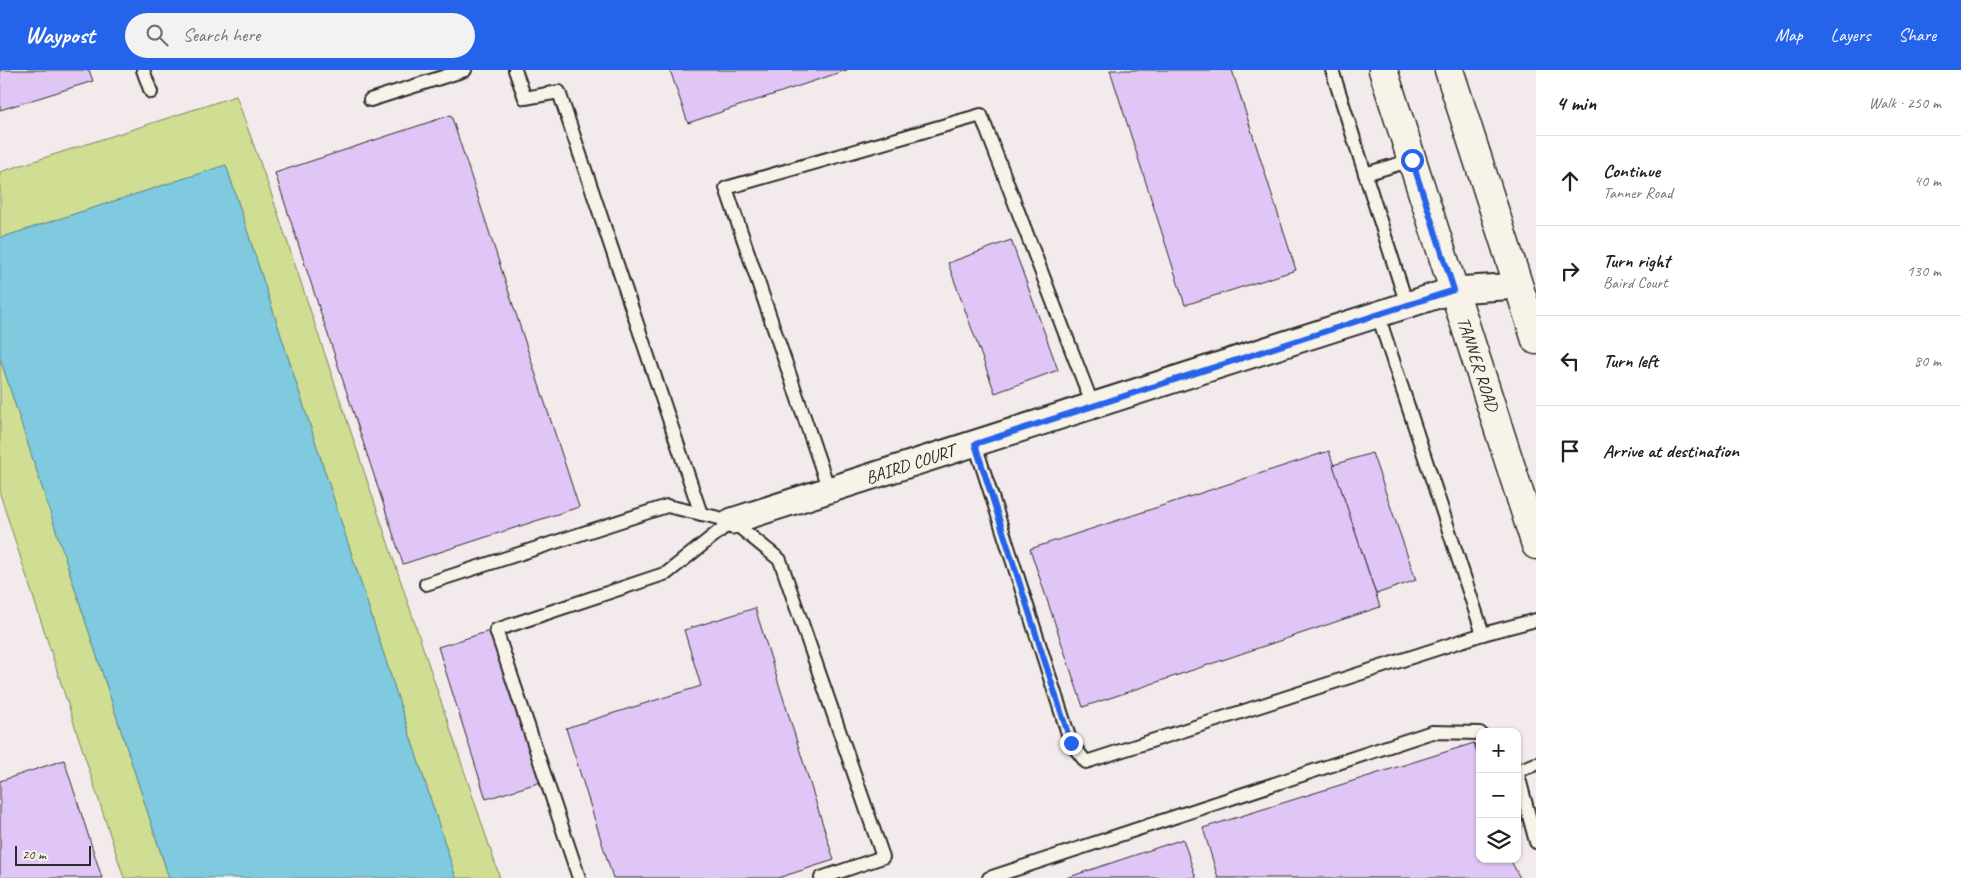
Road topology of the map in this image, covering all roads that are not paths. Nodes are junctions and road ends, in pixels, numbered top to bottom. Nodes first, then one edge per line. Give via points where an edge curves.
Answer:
1 (144, 70) edge
2 (465, 70) edge
3 (515, 70) edge
4 (1332, 70) edge
5 (1383, 70) edge
6 (1449, 70) edge
7 (151, 92) dead end
8 (370, 100) dead end
9 (1412, 160) junction
10 (1365, 174) junction
11 (1523, 284) junction
12 (1454, 290) junction
13 (1406, 305) junction
14 (1378, 314) junction
15 (1536, 340) edge
16 (1093, 406) junction
17 (975, 444) junction
18 (830, 490) junction
19 (702, 514) junction
20 (732, 521) junction
21 (1536, 545) edge
22 (426, 584) dead end
23 (1536, 620) edge
24 (1483, 634) junction
25 (1476, 733) edge
26 (1536, 764) edge
27 (1521, 770) edge
28 (1518, 773) edge
29 (1536, 842) edge
30 (579, 878) edge
31 (821, 878) edge
32 (989, 878) edge

1 - 7 lane
2 - 8 lane
3 - 19 lane via 525,98 559,92
4 - 10 lane
5 - 9 main road, TANNER ROAD
6 - 11 main road
9 - 10 lane
9 - 12 main road, TANNER ROAD
10 - 13 lane
11 - 12 street, BAIRD COURT
11 - 15 main road
12 - 13 street, BAIRD COURT
12 - 21 main road, TANNER ROAD
13 - 14 street, BAIRD COURT
14 - 16 street, BAIRD COURT
14 - 24 lane
16 - 17 street, BAIRD COURT
16 - 18 lane via 981,115 726,188
17 - 18 street, BAIRD COURT
17 - 24 lane via 1071,743 1086,762
18 - 20 street, BAIRD COURT
19 - 20 lane
19 - 22 lane via 667,506
20 - 30 lane via 667,573 496,630
20 - 31 lane via 780,560 883,857
23 - 24 lane
25 - 32 lane via 1432,732
26 - 27 lane
28 - 29 lane

